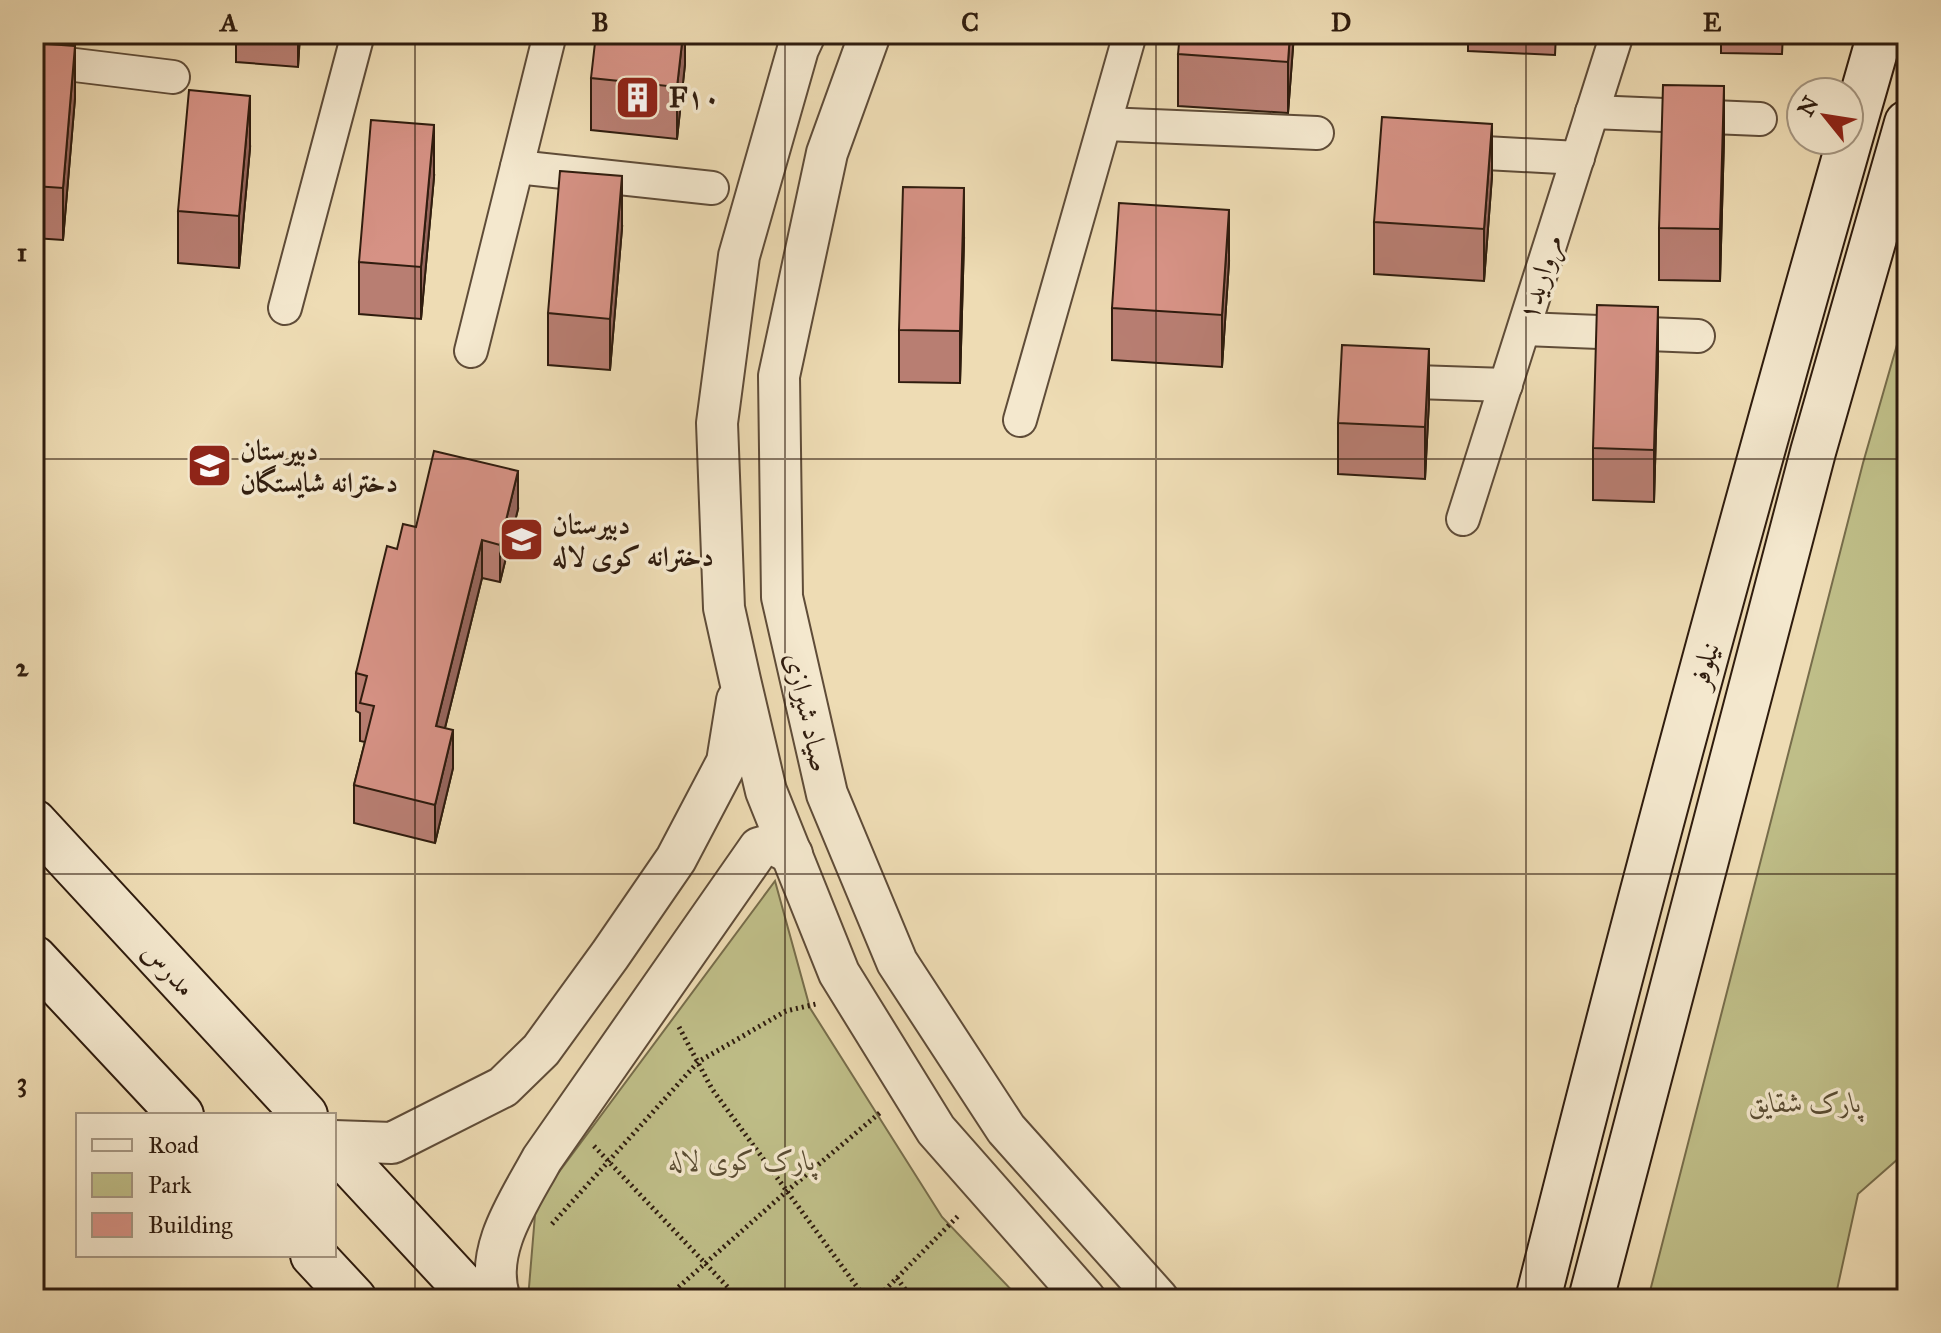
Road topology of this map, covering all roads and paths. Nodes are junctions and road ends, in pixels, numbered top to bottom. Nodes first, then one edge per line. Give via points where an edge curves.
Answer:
1 (358, 34) edge
2 (550, 34) edge
3 (805, 34) edge
4 (870, 34) edge
5 (1130, 34) edge
6 (1617, 34) edge
7 (1880, 34) edge
8 (34, 60) edge
9 (173, 77) dead end
10 (1592, 112) junction
11 (1760, 119) dead end
12 (1907, 123) edge
13 (1105, 124) junction
14 (1317, 133) dead end
15 (1421, 149) edge
16 (1578, 158) junction
17 (517, 167) junction
18 (712, 188) dead end
19 (285, 308) dead end
20 (1524, 329) junction
21 (1698, 336) dead end
22 (471, 351) dead end
23 (1356, 381) edge
24 (1506, 385) junction
25 (1020, 420) dead end
26 (1463, 519) dead end
27 (740, 680) junction
28 (34, 822) edge
29 (792, 854) junction
30 (34, 958) edge
31 (590, 983) junction
32 (659, 990) junction
33 (853, 996) junction
34 (631, 1030) junction
35 (541, 1050) junction
36 (698, 1062) junction
37 (910, 1087) junction
38 (576, 1110) junction
39 (179, 1113) edge
40 (303, 1113) edge
41 (336, 1144) edge
42 (336, 1146) edge
43 (608, 1162) junction
44 (986, 1187) junction
45 (787, 1191) junction
46 (547, 1230) dead end
47 (315, 1257) edge
48 (706, 1264) junction
49 (897, 1278) junction
50 (354, 1299) edge
51 (475, 1299) edge
52 (500, 1299) edge
53 (665, 1299) edge
54 (739, 1299) edge
55 (866, 1299) edge
56 (876, 1299) edge
57 (912, 1299) edge
58 (1085, 1299) edge
59 (1158, 1299) edge
60 (1538, 1299) edge
61 (1591, 1299) edge

1 - 19 street
2 - 17 street
3 - 27 street via 739,256 717,423 724,608
4 - 59 street, صیاد شیرازی via 827,153 779,376 782,597 827,794 897,962 1006,1129
5 - 13 street
6 - 10 street, مروارید۱
7 - 60 main road, نیلوفر via 1781,378
8 - 9 street
10 - 11 street
10 - 16 street, مروارید۱
12 - 61 main road, نیلوفر via 1813,452
13 - 14 street
13 - 25 street
15 - 16 street
16 - 20 street, مروارید۱
17 - 18 street
17 - 22 street
20 - 21 street
20 - 24 street, مروارید۱
23 - 24 street
24 - 26 street, مروارید۱
27 - 29 street via 766,791
27 - 31 street via 727,762 676,859
28 - 40 main road, مدرس
29 - 32 street via 773,844 759,848
29 - 33 street
30 - 39 main road
31 - 34 street via 587,1017 610,1031
31 - 35 street
32 - 34 street
32 - 36 path
33 - 36 path via 786,1011
33 - 37 street
34 - 38 street
35 - 38 street via 565,1048 586,1062 589,1084
35 - 41 street via 503,1087 392,1143
36 - 43 path
36 - 45 path
37 - 44 street via 936,1130
37 - 45 path
38 - 43 path
38 - 52 street via 514,1211 498,1251 495,1287
42 - 51 main road
43 - 46 path
43 - 48 path
44 - 49 path
44 - 58 street
45 - 48 path
45 - 55 path
47 - 50 main road
48 - 53 path
48 - 54 path
49 - 56 path
49 - 57 path

